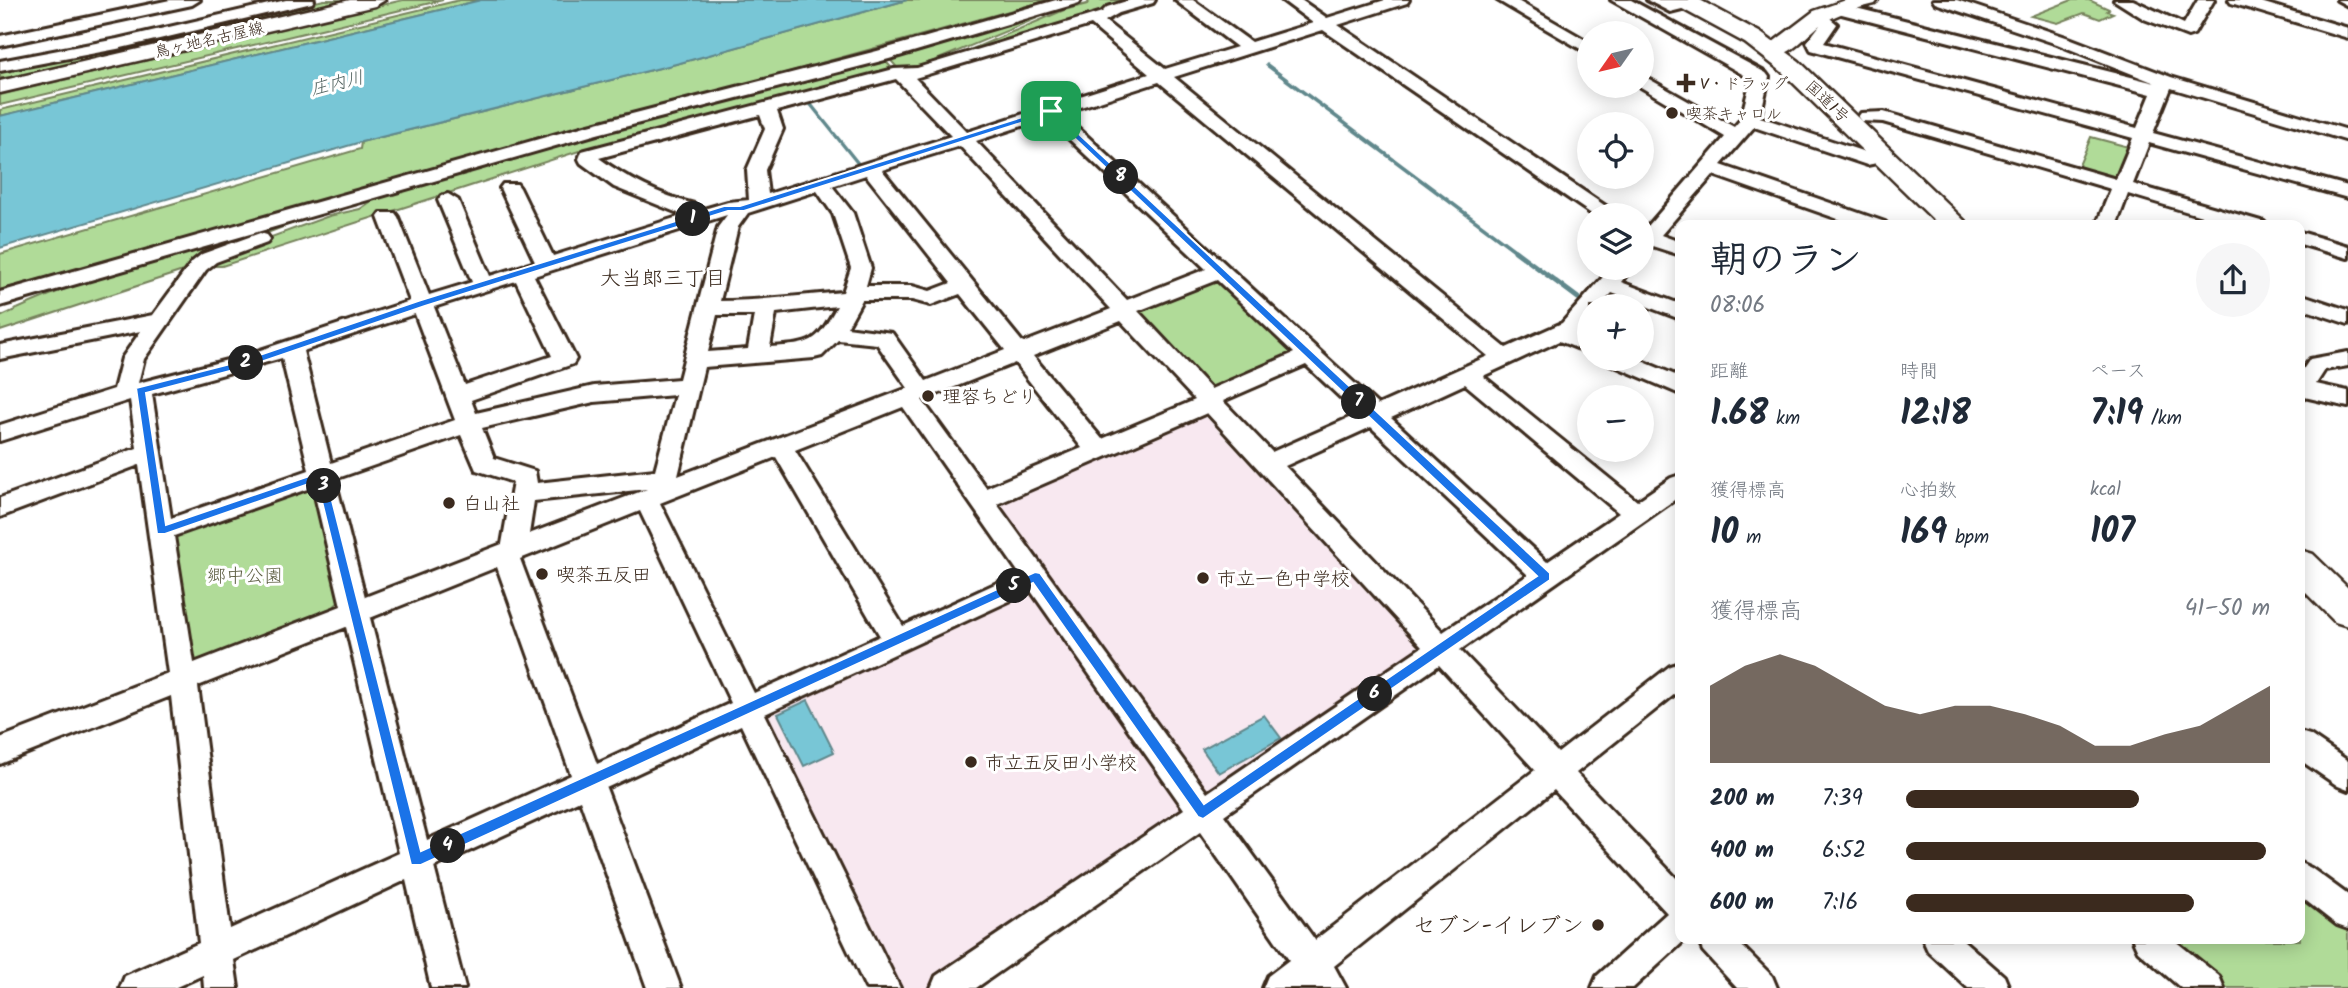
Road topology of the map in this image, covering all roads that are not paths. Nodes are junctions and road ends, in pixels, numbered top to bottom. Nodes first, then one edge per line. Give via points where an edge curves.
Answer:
1 (192, 0) edge
2 (306, 0) edge
3 (375, 0) edge
4 (1073, 0) edge
5 (1084, 0) edge
6 (1147, 0) edge
7 (1183, 0) edge
8 (1290, 0) edge
9 (1400, 0) edge
10 (1505, 0) edge
11 (1619, 0) edge
12 (1655, 0) edge
13 (1868, 0) edge
14 (1941, 0) edge
15 (2122, 0) edge
16 (2237, 0) edge
17 (1693, 1) edge
18 (2199, 4) edge
19 (124, 8) edge
20 (1832, 8) edge
21 (1093, 19) junction
22 (1325, 24) junction
23 (2348, 33) edge
24 (1, 36) edge
25 (1577, 42) edge
26 (117, 44) junction
27 (1249, 48) junction
28 (1778, 49) junction
29 (0, 66) edge
30 (909, 73) junction
31 (1162, 76) junction
32 (1760, 77) junction
33 (0, 85) edge
34 (1654, 87) edge
35 (2163, 87) junction
36 (767, 108) junction
37 (1051, 111) junction
38 (1867, 117) junction
39 (1750, 120) junction
40 (2348, 135) edge
41 (1736, 136) junction
42 (2144, 136) junction
43 (963, 138) junction
44 (1885, 156) junction
45 (1709, 167) junction
46 (870, 168) junction
47 (820, 183) junction
48 (2124, 187) junction
49 (510, 188) dead end
50 (2348, 192) edge
51 (365, 194) junction
52 (448, 200) dead end
53 (1588, 203) edge
54 (750, 205) junction
55 (1822, 206) junction
56 (388, 217) dead end
57 (688, 220) junction
58 (1813, 220) edge
59 (1861, 220) edge
60 (1950, 220) edge
61 (1973, 220) edge
62 (2109, 220) edge
63 (2237, 220) edge
64 (1654, 230) edge
65 (2305, 239) edge
66 (1654, 243) edge
67 (1675, 248) edge
68 (2348, 252) edge
69 (547, 265) junction
70 (1220, 271) junction
71 (522, 272) junction
72 (76, 276) junction
73 (1612, 280) edge
74 (1622, 280) edge
75 (483, 284) junction
76 (964, 285) junction
77 (853, 295) junction
78 (0, 299) edge
79 (2305, 303) edge
80 (422, 304) junction
81 (706, 308) junction
82 (766, 308) junction
83 (1675, 309) edge
84 (1123, 311) junction
85 (0, 312) edge
86 (2348, 317) edge
87 (160, 320) junction
88 (833, 332) junction
89 (1559, 333) junction
90 (1577, 341) edge
91 (291, 348) junction
92 (0, 352) edge
93 (1019, 353) junction
94 (758, 354) junction
95 (1310, 355) junction
96 (1504, 358) junction
97 (2348, 359) edge
98 (693, 361) junction
99 (551, 364) junction
100 (1646, 371) edge
101 (1467, 374) junction
102 (2305, 379) edge
103 (2348, 380) edge
104 (2305, 382) edge
105 (2305, 383) edge
106 (1675, 384) edge
107 (687, 386) junction
108 (132, 392) junction
109 (915, 394) junction
110 (458, 396) junction
111 (2348, 399) edge
112 (1208, 401) junction
113 (554, 403) junction
114 (1374, 416) junction
115 (468, 424) junction
116 (0, 433) edge
117 (781, 446) junction
118 (1097, 450) junction
119 (150, 452) junction
120 (1267, 464) junction
121 (321, 475) junction
122 (1675, 489) edge
123 (657, 490) junction
124 (523, 493) junction
125 (982, 500) junction
126 (0, 508) edge
127 (1636, 514) junction
128 (161, 531) junction
129 (2305, 541) edge
130 (510, 552) junction
131 (2305, 569) edge
132 (1035, 577) junction
133 (1546, 577) junction
134 (2348, 582) edge
135 (356, 611) junction
136 (2348, 611) edge
137 (897, 640) junction
138 (1441, 649) junction
139 (1675, 678) edge
140 (183, 679) junction
141 (749, 708) junction
142 (2305, 747) edge
143 (0, 751) edge
144 (1556, 771) junction
145 (2348, 777) edge
146 (589, 781) junction
147 (1203, 813) junction
148 (416, 860) junction
149 (2305, 882) edge
150 (1675, 899) edge
151 (2348, 915) edge
152 (1675, 928) edge
153 (1718, 944) edge
154 (1943, 944) edge
155 (2154, 944) edge
156 (217, 951) junction
157 (1320, 976) edge
158 (137, 988) edge
159 (221, 988) edge
160 (448, 988) edge
161 (664, 988) edge
162 (883, 988) edge
163 (948, 988) edge
164 (1280, 988) edge
165 (1609, 988) edge
166 (1760, 988) edge
167 (1992, 988) edge
168 (2207, 988) edge

1 - 19 street
2 - 26 street
3 - 33 main road, 鳥ヶ地名古屋線
4 - 51 street
5 - 30 street
6 - 21 street
7 - 27 street
8 - 22 street
9 - 22 street
10 - 25 street
11 - 32 street
12 - 17 street via 1670,7
13 - 20 main road
14 - 35 street via 2063,41
15 - 18 street via 2188,31
16 - 23 street
17 - 28 highway, 国道1号
19 - 24 street
19 - 26 street
20 - 28 main road
20 - 35 street
20 - 42 street via 1816,46
21 - 30 street
21 - 31 street
22 - 27 street
22 - 53 street
26 - 29 street
27 - 31 street
28 - 32 street
28 - 38 highway, 国道1号 via 1803,59
28 - 44 highway, 国道1号
30 - 36 street
30 - 43 street
31 - 37 street
31 - 96 street
32 - 39 street
34 - 41 street
35 - 40 street
35 - 42 street
36 - 54 street via 774,129 756,170
36 - 57 street via 589,155 588,159 621,183 687,208
37 - 43 street
37 - 70 street
38 - 48 street via 1884,117
38 - 61 highway, 国道1号
39 - 41 street
39 - 44 street via 1867,159
41 - 45 street
42 - 48 street
42 - 50 street
43 - 46 street
43 - 84 street
44 - 60 highway, 国道1号
45 - 55 street
45 - 64 street
46 - 47 street
46 - 76 street
47 - 54 street
47 - 77 street via 843,212 861,268
48 - 62 street
48 - 63 street
49 - 69 street
51 - 72 street
51 - 87 street via 360,201 209,258
52 - 75 street
54 - 57 street
54 - 81 street via 729,222
55 - 58 street
55 - 59 street
56 - 80 street
57 - 69 street
65 - 68 street
66 - 67 street
69 - 71 street
70 - 84 street
70 - 95 street
71 - 75 street
71 - 99 street via 565,359
72 - 78 street
72 - 85 street
73 - 89 street via 1570,328
74 - 83 street
75 - 80 street
76 - 77 street via 931,298 912,293
76 - 93 street
77 - 82 street
77 - 88 street
79 - 86 street
80 - 91 street
80 - 110 street
81 - 82 street
81 - 98 street
82 - 94 street
84 - 93 street
84 - 112 street
87 - 92 street
87 - 108 street via 133,358
88 - 94 street via 814,351
88 - 109 street via 884,338
89 - 90 street
89 - 96 street
91 - 108 street
91 - 121 street
93 - 109 street
93 - 118 street
94 - 98 street
95 - 112 street
95 - 114 street
96 - 101 street
97 - 102 street via 2318,364
98 - 107 street
99 - 110 street
99 - 113 street
100 - 106 street
101 - 114 street
101 - 127 street
103 - 104 street
105 - 111 street
107 - 113 street via 594,394
107 - 123 street
108 - 116 street
108 - 119 street
109 - 117 street
109 - 125 street
110 - 115 street
112 - 118 street
112 - 120 street
113 - 115 street
114 - 120 street
114 - 133 street
115 - 121 street
115 - 124 street via 484,464 526,477
117 - 123 street
117 - 137 street
118 - 125 street
119 - 126 street
119 - 128 street
120 - 138 street
121 - 128 street
121 - 135 street
122 - 127 street
123 - 124 street
123 - 130 street
123 - 141 street
124 - 130 street
125 - 132 street
127 - 133 street
128 - 140 street
129 - 134 highway
130 - 135 street
130 - 146 street
131 - 136 highway
132 - 137 street
132 - 147 street
133 - 138 street
135 - 140 street
135 - 148 street
137 - 141 street
138 - 144 street
138 - 147 street
139 - 144 street
140 - 143 street
140 - 156 street
141 - 146 street
141 - 162 street
142 - 145 street
144 - 150 street
144 - 157 street
146 - 148 street
146 - 161 street
147 - 157 street
147 - 163 street
148 - 156 street
148 - 160 street
149 - 151 street
152 - 165 street
153 - 166 street
154 - 167 street
155 - 168 street
156 - 158 street
156 - 159 street
157 - 164 street

